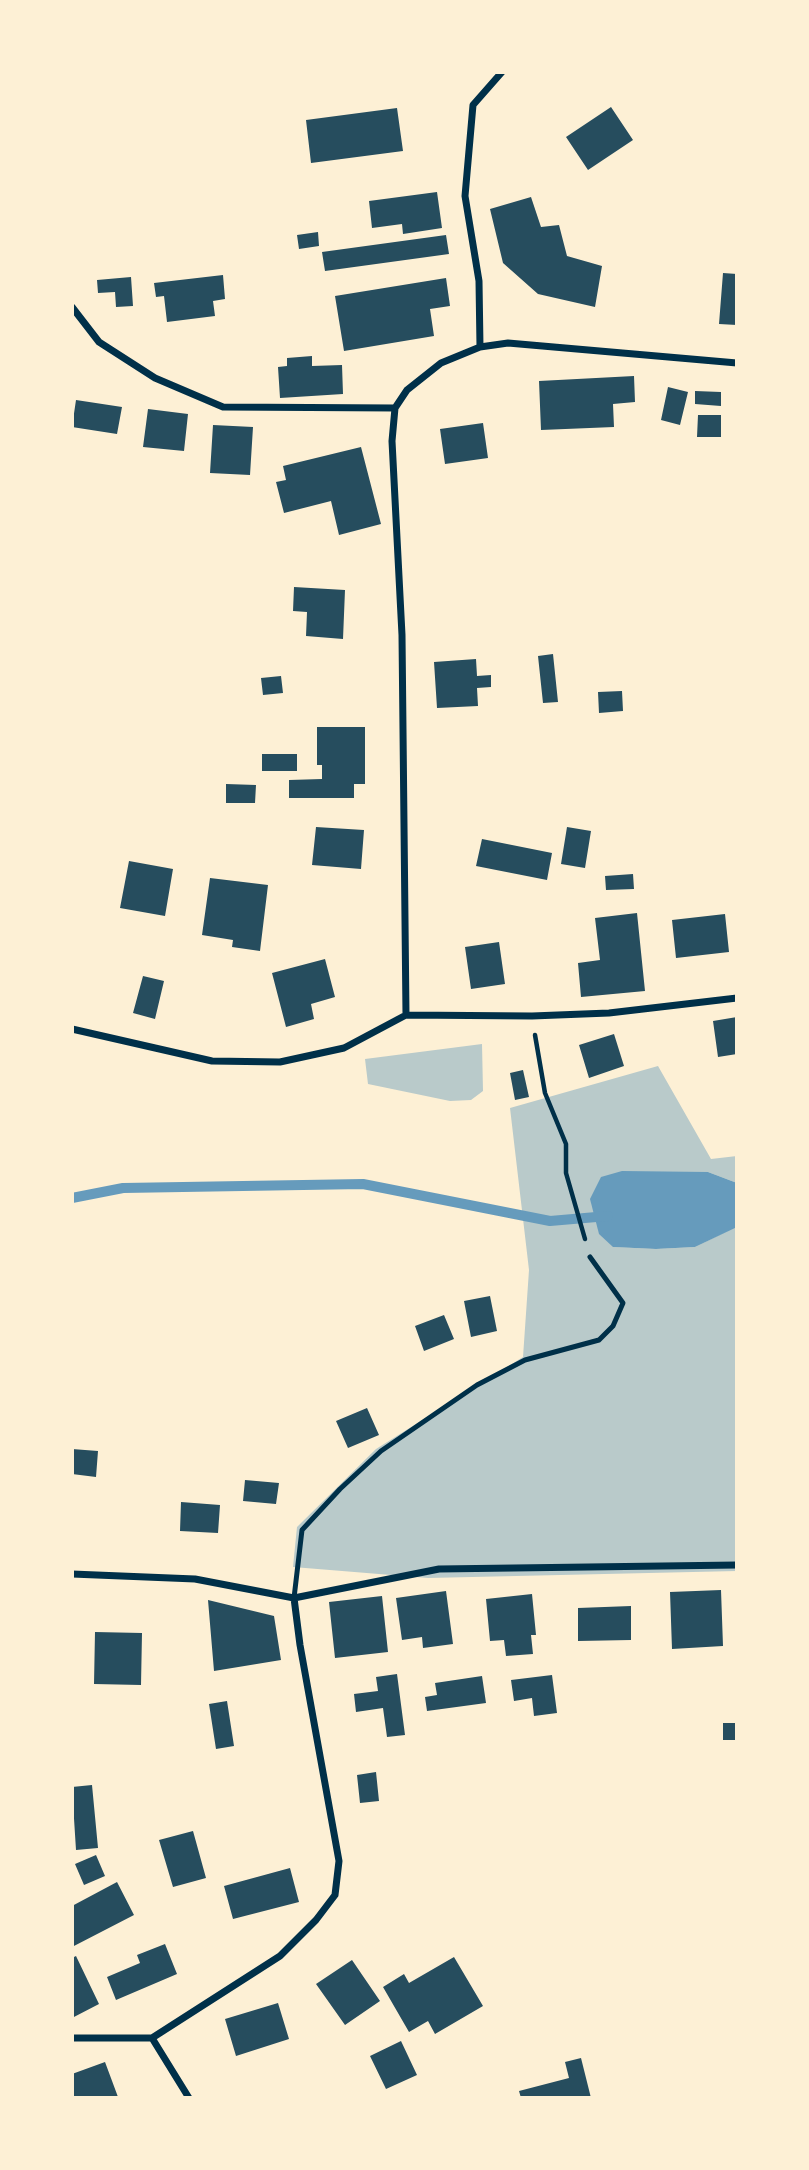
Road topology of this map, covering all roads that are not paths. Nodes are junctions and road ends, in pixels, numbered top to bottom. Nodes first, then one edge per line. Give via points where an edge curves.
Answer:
1 (502, 72) edge
2 (72, 307) edge
3 (480, 347) junction
4 (737, 363) edge
5 (395, 408) junction
6 (737, 998) edge
7 (406, 1015) junction
8 (72, 1029) edge
9 (590, 1257) road end
10 (737, 1565) edge
11 (72, 1574) edge
12 (294, 1598) junction
13 (72, 2038) edge
14 (152, 2038) junction
15 (189, 2098) edge

1 - 3 street via 473,105 465,197 479,282
2 - 5 street via 99,342 155,378 223,408
3 - 4 street via 509,343
3 - 5 street via 441,363 407,390
5 - 7 street via 392,441 402,635
6 - 7 street via 609,1013
7 - 8 street via 344,1048 280,1062 212,1061
9 - 12 lane via 623,1303 613,1326 599,1340 525,1360 477,1385 382,1451 302,1530
10 - 12 street via 439,1569
11 - 12 street via 195,1579
12 - 14 street via 339,1861 335,1895 279,1956
13 - 14 street
14 - 15 street

